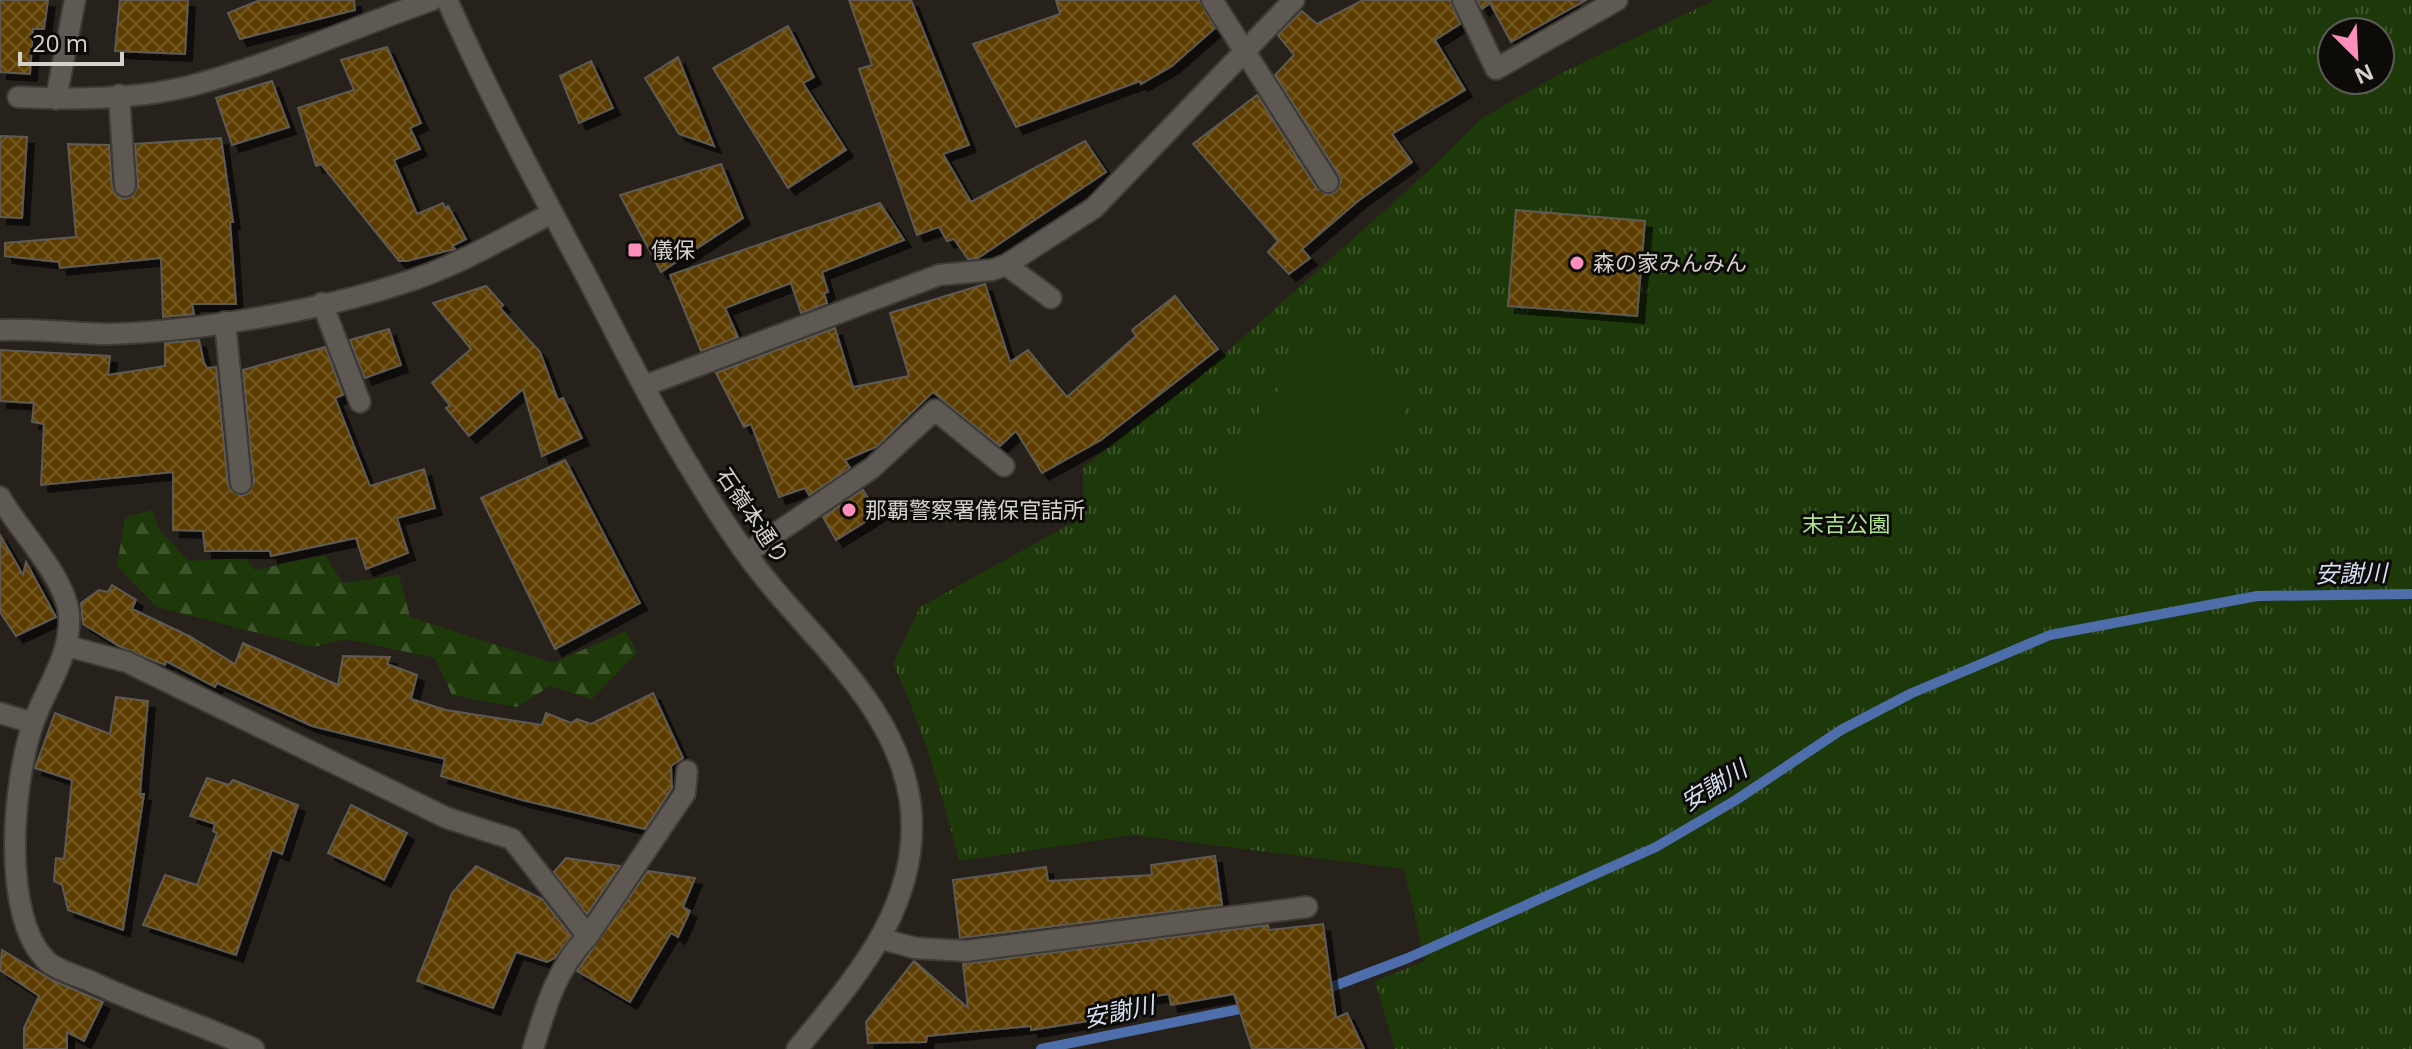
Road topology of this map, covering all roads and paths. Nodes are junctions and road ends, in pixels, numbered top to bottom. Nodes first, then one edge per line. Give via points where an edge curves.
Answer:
1 (75, 0) edge
2 (432, 0) edge
3 (447, 0) edge
4 (1212, 0) edge
5 (1294, 0) edge
6 (1463, 0) edge
7 (1617, 0) edge
8 (1245, 51) junction
9 (119, 95) junction
10 (18, 97) dead end
11 (56, 99) junction
12 (1328, 182) dead end
13 (125, 186) dead end
14 (552, 213) junction
15 (1006, 265) junction
16 (1051, 298) dead end
17 (322, 303) junction
18 (225, 322) junction
19 (0, 330) edge
20 (644, 386) junction
21 (360, 402) dead end
22 (1004, 466) dead end
23 (241, 483) dead end
24 (0, 497) edge
25 (747, 553) junction
26 (67, 646) junction
27 (0, 713) edge
28 (33, 723) junction
29 (687, 771) dead end
30 (1307, 907) dead end
31 (588, 936) junction
32 (882, 939) junction
33 (800, 1046) edge
34 (254, 1049) edge
35 (533, 1049) edge

1 - 11 street
2 - 9 street via 199,84
3 - 14 street, 石嶺本通り
4 - 8 street
5 - 8 street
6 - 7 street via 1496,69
8 - 12 street
8 - 15 street via 1094,208
9 - 11 street
9 - 13 street
10 - 11 street
14 - 17 street via 407,282
14 - 20 street, 石嶺本通り
15 - 16 street
15 - 20 street via 939,275
17 - 18 street
17 - 21 street
18 - 19 street via 109,334
18 - 23 street
20 - 25 street, 石嶺本通り
22 - 25 street via 935,410 872,468
24 - 26 street via 61,590 69,614
25 - 32 street, 石嶺本通り via 880,717 904,768 911,813 910,861
26 - 28 street
26 - 31 street via 127,662 447,818 512,839
27 - 28 street
28 - 34 street via 16,796 15,896 25,929 48,962
29 - 31 street via 685,793
30 - 32 street via 966,951 915,948
31 - 35 street via 554,983
32 - 33 street, 石嶺本通り

